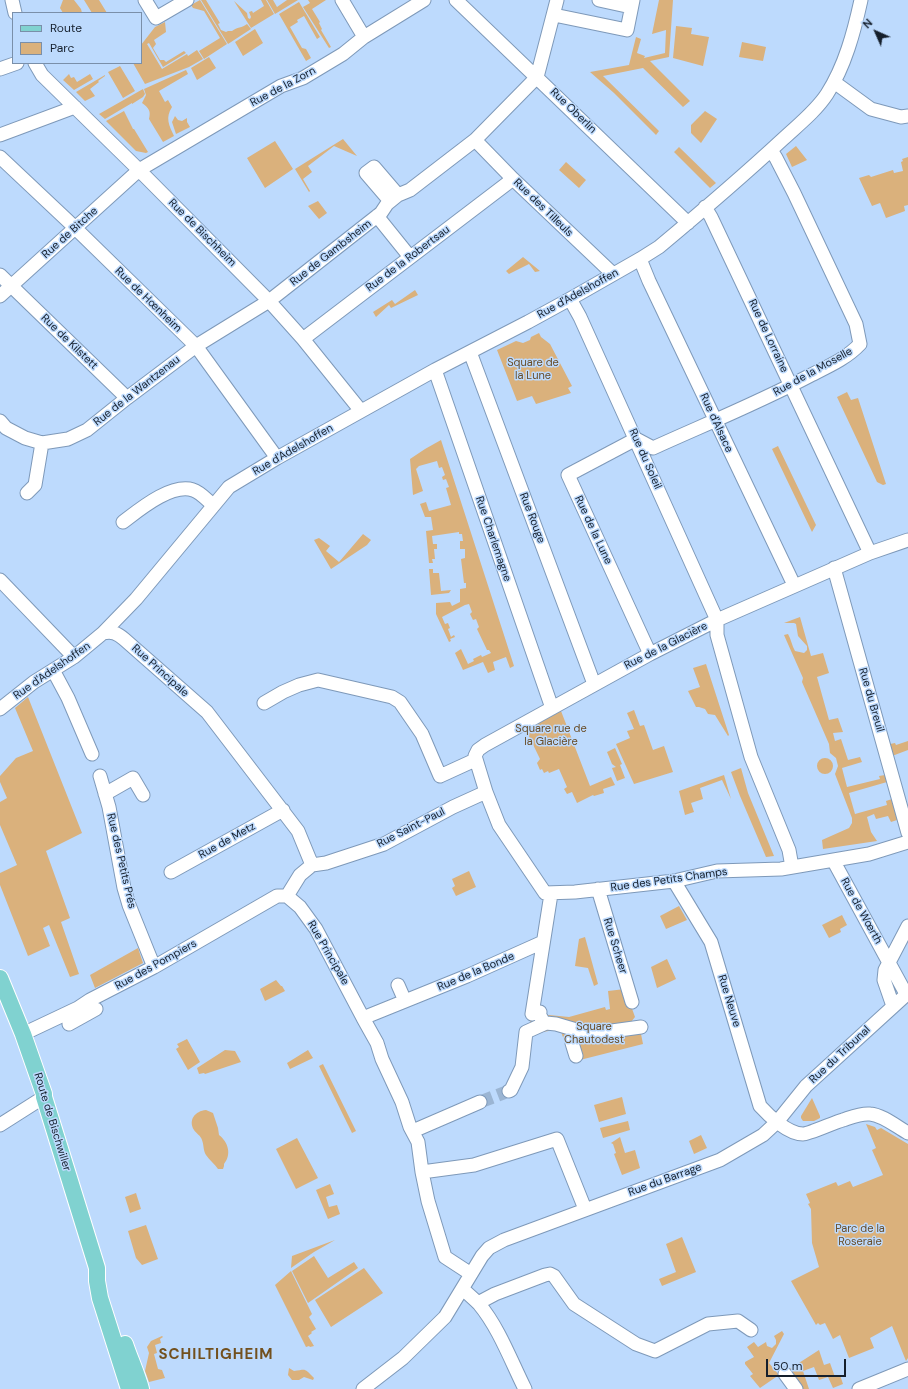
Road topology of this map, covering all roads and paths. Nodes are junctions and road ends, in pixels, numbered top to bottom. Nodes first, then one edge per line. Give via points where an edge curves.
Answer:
1 (12, 0) edge
2 (145, 0) edge
3 (186, 0) edge
4 (342, 0) edge
5 (424, 0) edge
6 (456, 0) edge
7 (557, 0) edge
8 (599, 0) edge
9 (861, 0) edge
10 (632, 3) edge
11 (170, 4) edge
12 (15, 12) edge
13 (554, 15) junction
14 (364, 37) junction
15 (15, 64) edge
16 (36, 64) edge
17 (0, 69) edge
18 (537, 77) junction
19 (834, 82) junction
20 (75, 106) junction
21 (908, 116) edge
22 (0, 135) edge
23 (475, 140) junction
24 (771, 150) junction
25 (0, 158) edge
26 (139, 170) junction
27 (513, 178) junction
28 (705, 207) junction
29 (378, 216) junction
30 (688, 223) junction
31 (75, 228) junction
32 (410, 257) junction
33 (640, 260) junction
34 (613, 274) junction
35 (0, 275) edge
36 (11, 286) junction
37 (0, 296) edge
38 (570, 299) junction
39 (269, 301) junction
40 (304, 339) junction
41 (196, 346) junction
42 (470, 352) junction
43 (435, 370) junction
44 (792, 385) junction
45 (126, 398) junction
46 (361, 412) junction
47 (715, 421) junction
48 (0, 422) edge
49 (636, 439) junction
50 (42, 443) junction
51 (277, 458) junction
52 (27, 493) dead end
53 (213, 505) junction
54 (122, 522) dead end
55 (908, 540) edge
56 (870, 553) junction
57 (834, 568) junction
58 (0, 580) edge
59 (794, 586) junction
60 (717, 620) junction
61 (103, 633) junction
62 (650, 654) junction
63 (74, 657) junction
64 (53, 670) junction
65 (594, 684) junction
66 (264, 703) dead end
67 (552, 708) junction
68 (0, 709) edge
69 (92, 754) dead end
70 (475, 760) junction
71 (100, 776) dead end
72 (105, 794) junction
73 (491, 794) junction
74 (143, 795) dead end
75 (283, 810) junction
76 (908, 833) edge
77 (908, 842) edge
78 (833, 860) junction
79 (312, 865) junction
80 (792, 866) junction
81 (171, 872) dead end
82 (674, 881) junction
83 (598, 889) junction
84 (551, 894) junction
85 (287, 896) junction
86 (908, 926) edge
87 (543, 942) junction
88 (889, 961) junction
89 (154, 966) junction
90 (0, 978) edge
91 (398, 985) dead end
92 (907, 993) edge
93 (405, 1001) junction
94 (632, 1002) dead end
95 (893, 1006) junction
96 (96, 1009) dead end
97 (363, 1018) junction
98 (544, 1023) junction
99 (69, 1024) dead end
100 (641, 1027) dead end
101 (573, 1029) junction
102 (23, 1034) junction
103 (576, 1056) dead end
104 (509, 1091) tunnel mouth
105 (44, 1097) junction
106 (480, 1102) tunnel mouth
107 (777, 1122) junction
108 (0, 1125) edge
109 (413, 1131) junction
110 (908, 1133) edge
111 (422, 1172) junction
112 (585, 1209) junction
113 (97, 1268) junction
114 (471, 1274) junction
115 (463, 1289) junction
116 (478, 1303) junction
117 (751, 1330) dead end
118 (908, 1369) edge
119 (785, 1374) dead end
120 (129, 1389) edge
121 (141, 1389) edge
122 (363, 1389) edge
123 (525, 1389) edge
124 (796, 1389) edge
125 (859, 1389) edge

1 - 12 street
2 - 11 street via 156,18
3 - 11 street
4 - 14 street
5 - 14 street, Rue de la Zorn
6 - 18 street, Rue Oberlin
7 - 13 street, Rue de Gambsheim
8 - 10 street
9 - 19 street, Rue d'Adelshoffen via 848,50
10 - 13 street via 627,30
13 - 18 street, Rue de Gambsheim
14 - 26 street, Rue de la Zorn via 343,54 303,78 281,86
15 - 17 street
16 - 20 street, Rue de Bischheim via 42,75
18 - 23 street, Rue de Gambsheim
18 - 30 street, Rue Oberlin
19 - 21 street via 871,109 901,117
19 - 24 street, Rue d'Adelshoffen via 812,111
20 - 22 street
20 - 26 street, Rue de Bischheim
23 - 27 street, Rue des Tilleuls
23 - 29 street, Rue de Gambsheim via 410,190 394,198
24 - 28 street, Rue d'Adelshoffen
24 - 44 street, Rue de la Moselle via 856,324 860,344 851,354
25 - 31 street, Rue de Hœnheim
26 - 31 street, Rue de Bitche
26 - 39 street, Rue de Bischheim
27 - 32 street, Rue de la Robertsau
27 - 34 street, Rue des Tilleuls
28 - 30 street, Rue d'Adelshoffen
28 - 44 street, Rue de Lorraine
29 - 32 street
29 - 39 street, Rue de Gambsheim
30 - 33 street, Rue d'Adelshoffen
31 - 36 street, Rue de Bitche
31 - 41 street, Rue de Hœnheim
32 - 40 street, Rue de la Robertsau
33 - 34 street, Rue d'Adelshoffen
33 - 47 street, Rue d'Alsace
34 - 38 street, Rue d'Adelshoffen
35 - 36 street, Rue de Kilstett
36 - 37 street, Rue de Bitche
36 - 45 street, Rue de Kilstett
38 - 42 street, Rue d'Adelshoffen
38 - 49 street, Rue du Soleil
39 - 40 street, Rue de Bischheim
39 - 41 street, Rue de la Wantzenau
40 - 46 street, Rue de Bischheim
41 - 45 street, Rue de la Wantzenau
41 - 51 street, Rue de Hœnheim
42 - 43 street, Rue d'Adelshoffen
42 - 65 street, Rue Rouge
43 - 46 street, Rue d'Adelshoffen
43 - 67 street, Rue Charlemagne
44 - 47 street, Rue de la Moselle
44 - 56 street, Rue de Lorraine
45 - 50 street, Rue de la Wantzenau via 87,430 68,439
46 - 51 street, Rue d'Adelshoffen
47 - 49 street, Rue de la Moselle via 653,448
47 - 59 street, Rue d'Alsace
48 - 50 street, Rue de la Wantzenau via 25,438
49 - 60 street, Rue du Soleil
49 - 62 street, Rue de la Lune via 568,475
50 - 52 street via 34,485
51 - 53 street, Rue d'Adelshoffen via 229,487
53 - 54 street via 193,490 174,491 165,493
53 - 61 street, Rue d'Adelshoffen via 136,599
55 - 56 street, Rue de la Glacière
56 - 57 street, Rue de la Glacière
57 - 59 street, Rue de la Glacière
57 - 76 street, Rue du Breuil
58 - 63 street
59 - 60 street, Rue de la Glacière
60 - 62 street, Rue de la Glacière
60 - 80 street via 717,635 751,757 789,850
61 - 63 street, Rue d'Adelshoffen
61 - 75 street, Rue Principale via 116,633 124,639 207,712
62 - 65 street, Rue de la Glacière
63 - 64 street, Rue d'Adelshoffen
64 - 68 street, Rue d'Adelshoffen
64 - 69 street
65 - 67 street, Rue de la Glacière
66 - 70 street, Rue de la Glacière via 298,685 318,680 392,697 400,702 422,734 440,776
67 - 70 street, Rue de la Glacière via 478,750
70 - 73 street
71 - 72 street, Rue des Petits Prés
72 - 74 street via 133,778
72 - 89 street, Rue des Petits Prés via 129,905
73 - 79 street, Rue Saint-Paul via 453,807 384,844
73 - 84 street via 499,826 545,894
75 - 79 street, Rue Principale via 298,831
75 - 81 street, Rue de Metz
77 - 78 street, Rue des Petits Champs via 869,854
78 - 80 street, Rue des Petits Champs
78 - 88 street, Rue de Wœrth
79 - 85 street via 300,875
80 - 82 street, Rue des Petits Champs via 717,871
82 - 83 street, Rue des Petits Champs
82 - 107 street, Rue Neuve via 711,942 760,1106
83 - 84 street, Rue des Petits Champs
83 - 94 street, Rue Scheer
84 - 87 street
85 - 89 street, Rue des Pompiers via 277,896
85 - 97 street, Rue Principale via 300,907 316,929
86 - 88 street
87 - 93 street, Rue de la Bonde
87 - 98 street via 532,1014 540,1012
88 - 92 street, Rue de Wœrth
88 - 95 street via 884,970 884,980
89 - 102 street, Rue des Pompiers via 78,1008
90 - 102 main road, Route de Bischwiller
91 - 93 street
92 - 95 street, Rue du Tribunal
93 - 97 street, Rue de la Bonde
95 - 107 street, Rue du Tribunal via 806,1086
96 - 99 street
97 - 109 street, Rue Principale via 377,1043
98 - 101 street
98 - 104 street via 526,1032 522,1067
100 - 101 street via 590,1034
101 - 103 street via 572,1043
102 - 105 main road, Route de Bischwiller
105 - 108 street
105 - 113 main road, Route de Bischwiller
106 - 109 street
107 - 110 street via 803,1134 856,1115 872,1114
107 - 112 street, Rue du Barrage via 763,1135 720,1160
109 - 111 street, Rue Principale via 418,1142
111 - 112 street via 474,1165 557,1139
111 - 114 street, Rue Principale via 432,1216 446,1257
112 - 114 street, Rue du Barrage via 489,1248
113 - 120 main road, Route de Bischwiller via 100,1298
113 - 121 main road, Route de Bischwiller via 104,1278
114 - 115 street, Rue du Barrage
115 - 116 street
115 - 122 street, Rue du Barrage via 434,1329 403,1358
116 - 117 street via 550,1274 574,1304 636,1344 655,1351 708,1324 738,1321
116 - 123 street via 501,1340
118 - 125 street
119 - 124 street

